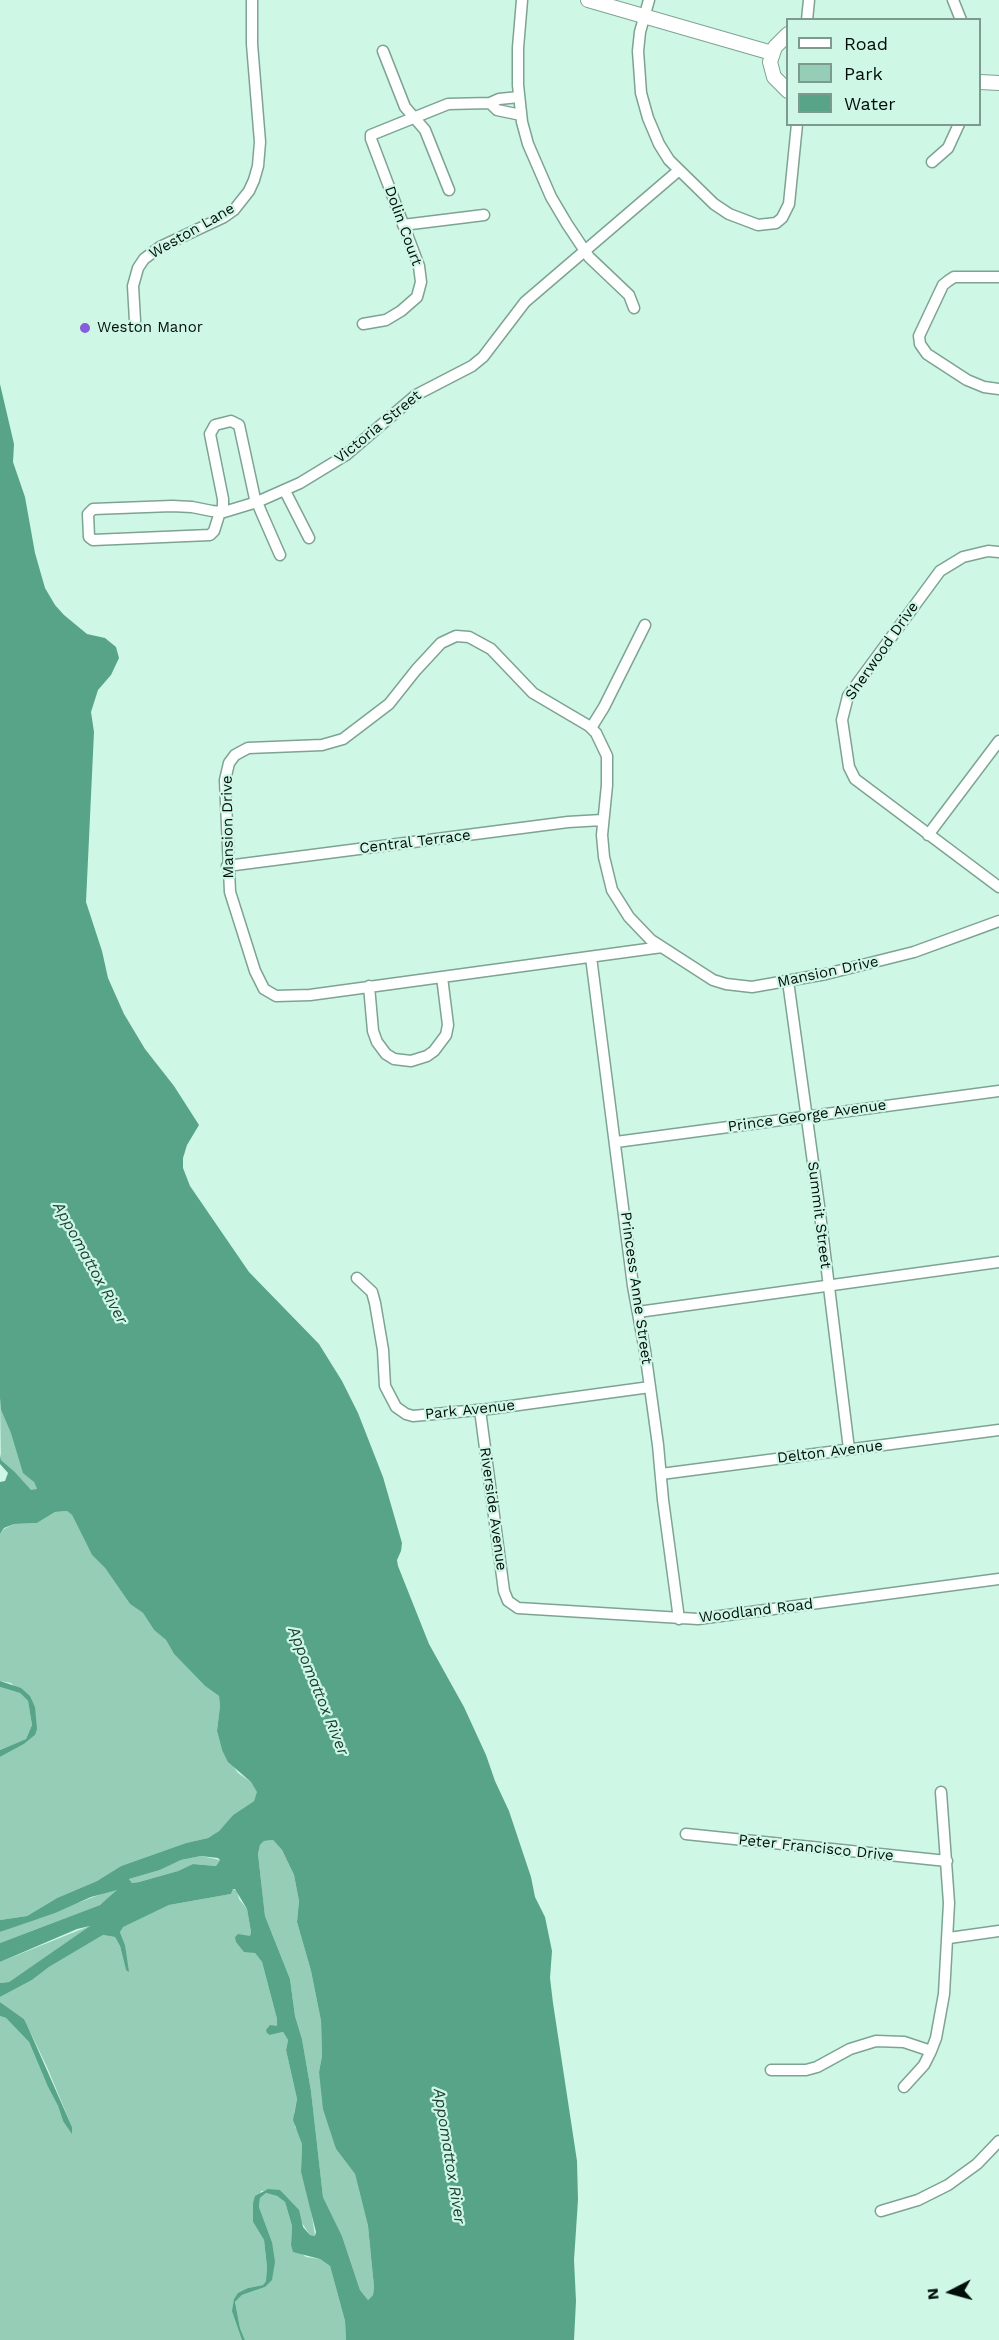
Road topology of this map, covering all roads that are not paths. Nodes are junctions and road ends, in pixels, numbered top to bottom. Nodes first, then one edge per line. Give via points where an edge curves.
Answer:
1 (252, 0) edge
2 (522, 0) edge
3 (588, 0) edge
4 (650, 0) edge
5 (809, 0) edge
6 (953, 0) edge
7 (644, 16) junction
8 (807, 18) edge
9 (961, 18) edge
10 (786, 36) edge
11 (382, 51) dead end
12 (772, 53) junction
13 (981, 82) edge
14 (999, 83) edge
15 (786, 90) edge
16 (519, 97) junction
17 (490, 104) junction
18 (521, 115) junction
19 (413, 117) junction
20 (797, 126) edge
21 (958, 126) edge
22 (932, 162) dead end
23 (678, 171) junction
24 (449, 190) dead end
25 (484, 215) dead end
26 (403, 225) junction
27 (584, 250) junction
28 (999, 277) edge
29 (634, 308) dead end
30 (135, 321) dead end
31 (363, 324) dead end
32 (999, 388) edge
33 (285, 491) junction
34 (257, 502) junction
35 (220, 512) junction
36 (309, 538) dead end
37 (999, 552) edge
38 (280, 555) dead end
39 (645, 625) dead end
40 (591, 728) junction
41 (999, 741) edge
42 (602, 820) junction
43 (928, 835) junction
44 (227, 866) junction
45 (999, 887) edge
46 (999, 921) edge
47 (662, 948) junction
48 (591, 957) junction
49 (442, 976) junction
50 (788, 981) junction
51 (369, 986) junction
52 (999, 1091) edge
53 (807, 1116) junction
54 (616, 1142) junction
55 (999, 1262) edge
56 (357, 1278) dead end
57 (828, 1285) junction
58 (638, 1312) junction
59 (650, 1387) junction
60 (480, 1410) junction
61 (999, 1430) edge
62 (849, 1449) junction
63 (661, 1474) junction
64 (999, 1579) edge
65 (512, 1606) joint
66 (679, 1619) junction
67 (941, 1792) dead end
68 (686, 1834) dead end
69 (947, 1861) junction
70 (999, 1932) edge
71 (949, 1938) junction
72 (931, 2051) junction
73 (771, 2070) dead end
74 (904, 2087) dead end
75 (999, 2141) edge
76 (881, 2211) dead end

1 - 30 street, Weston Lane via 260,142 254,180 234,210 159,247 144,259 135,277
2 - 16 street
3 - 7 street
4 - 7 street
5 - 8 street
6 - 9 street
7 - 12 street
7 - 23 street via 638,51 641,93 653,131
10 - 12 street
11 - 19 street
12 - 15 street via 774,77
13 - 14 street
16 - 17 street
16 - 18 street
17 - 18 street via 497,110
17 - 19 street via 448,104
18 - 27 street via 528,144 547,188
19 - 24 street via 425,130
19 - 26 street, Dolin Court via 374,132 370,139
20 - 23 street via 789,204 776,223 758,225 729,214
21 - 22 street via 948,148
23 - 27 street, Victoria Street
25 - 26 street
26 - 31 street, Dolin Court via 421,274 420,289 413,302 401,311 386,320
27 - 29 street via 629,295
27 - 33 street, Victoria Street via 525,302 472,366 425,389 334,463
28 - 32 street via 948,280 919,336 927,354 967,380
33 - 34 street, Victoria Street
33 - 36 street
34 - 35 street, Victoria Street
34 - 35 street via 239,425 231,421 218,423 210,434 223,499
34 - 38 street
35 - 35 street via 210,535 93,540 89,537 88,513 93,509 192,507
37 - 43 street, Sherwood Drive via 963,557 940,572 848,696 843,710 843,738 855,779
39 - 40 street
40 - 42 street, Mansion Drive via 607,756
40 - 44 street, Mansion Drive via 533,693 485,646 469,637 447,639 425,659 389,704 344,739 322,745 248,748 235,755 226,768 225,780
41 - 43 street
42 - 44 street, Central Terrace
42 - 47 street, Mansion Drive via 604,856 612,890 629,917
43 - 45 street, Sherwood Drive
44 - 51 street, Mansion Drive via 230,892 247,949 269,994 281,997
46 - 50 street, Mansion Drive via 896,957
47 - 48 street, Mansion Drive
47 - 50 street, Mansion Drive via 726,984 752,987
48 - 49 street, Mansion Drive
48 - 54 street, Princess Anne Street
49 - 51 street, Mansion Drive
49 - 51 street via 446,1035 434,1051 411,1061 394,1059 381,1050 373,1030
50 - 53 street, Summit Street
52 - 53 street, Prince George Avenue
53 - 54 street, Prince George Avenue
53 - 57 street, Summit Street
54 - 58 street, Princess Anne Street
55 - 57 street
56 - 60 street, Park Avenue via 372,1292 385,1386 396,1407 413,1416
57 - 58 street
57 - 62 street, Summit Street
58 - 59 street, Princess Anne Street
59 - 60 street, Park Avenue
59 - 63 street, Princess Anne Street
60 - 65 street, Riverside Avenue via 504,1591
61 - 62 street, Delton Avenue
62 - 63 street, Delton Avenue
63 - 66 street, Princess Anne Street
64 - 66 street, Woodland Road
65 - 66 street, Woodland Road
67 - 69 street
68 - 69 street, Peter Francisco Drive
69 - 71 street
70 - 71 street
71 - 72 street via 941,2013
72 - 73 street via 904,2042 876,2041 850,2049 817,2067
72 - 74 street
75 - 76 street via 977,2164 948,2185 918,2200

